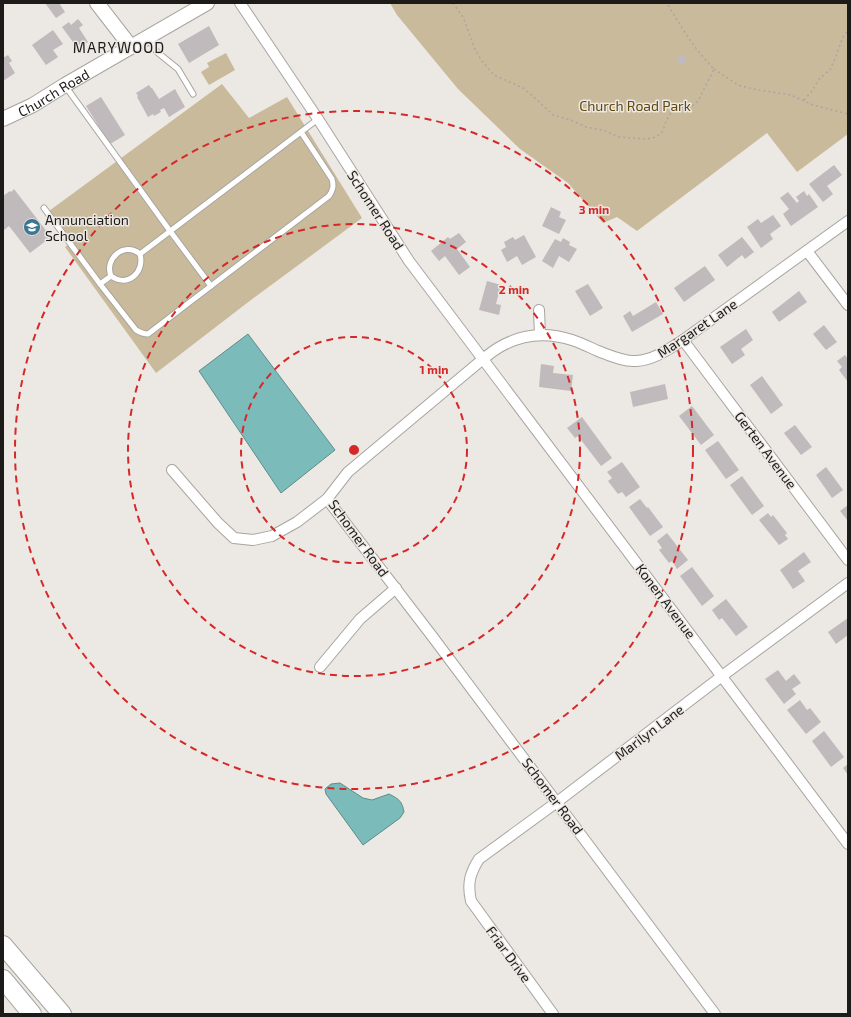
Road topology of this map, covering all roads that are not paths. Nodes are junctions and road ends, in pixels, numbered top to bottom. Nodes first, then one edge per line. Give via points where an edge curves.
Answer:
1 (97, 3) edge
2 (207, 3) edge
3 (240, 3) edge
4 (148, 37) junction
5 (131, 47) junction
6 (65, 85) junction
7 (193, 94) dead end
8 (3, 119) edge
9 (318, 119) junction
10 (301, 132) junction
11 (44, 208) dead end
12 (848, 221) edge
13 (170, 231) junction
14 (807, 251) junction
15 (140, 254) junction
16 (111, 276) junction
17 (100, 284) junction
18 (211, 286) junction
19 (848, 305) edge
20 (539, 310) dead end
21 (540, 335) junction
22 (683, 340) junction
23 (484, 359) junction
24 (172, 470) dead end
25 (327, 499) junction
26 (848, 560) edge
27 (848, 582) edge
28 (396, 588) junction
29 (320, 666) dead end
30 (722, 676) junction
31 (557, 802) junction
32 (848, 844) edge
33 (469, 893) joint
34 (5, 951) edge
35 (3, 979) edge
36 (32, 1014) edge
37 (62, 1014) edge
38 (553, 1014) edge
39 (715, 1014) edge

1 - 5 street
2 - 4 street, Church Road
3 - 9 street, Schomer Road
4 - 5 street, Church Road
4 - 7 lane via 157,52 178,69
5 - 6 street, Church Road
6 - 8 street, Church Road via 34,105
6 - 13 lane
9 - 10 lane
9 - 23 street, Schomer Road via 409,261
10 - 13 lane
10 - 18 lane via 332,179 332,192
11 - 17 lane
12 - 14 street, Margaret Lane
13 - 15 lane
13 - 18 lane
14 - 19 street
14 - 22 street, Margaret Lane
15 - 16 lane via 141,266 130,279 119,280
15 - 16 lane via 129,248 118,252 111,262
16 - 17 lane
17 - 18 lane via 136,330 144,334 153,331
20 - 21 street
21 - 22 street, Margaret Lane via 572,340 611,356 635,361 663,353
21 - 23 street, Margaret Lane via 514,341
22 - 26 street, Gerten Avenue
23 - 25 street, Schomer Road via 348,472
23 - 30 street, Konen Avenue
24 - 25 street via 218,524 234,538 253,540 272,536 297,522
25 - 28 street, Schomer Road
27 - 30 street, Marilyn Lane
28 - 29 street via 360,619
28 - 31 street, Schomer Road
30 - 31 street, Marilyn Lane
30 - 32 street, Konen Avenue
31 - 33 street, Marilyn Lane via 479,859 469,880
31 - 39 street, Schomer Road
33 - 38 street, Friar Drive via 481,916
34 - 37 highway
35 - 36 highway

